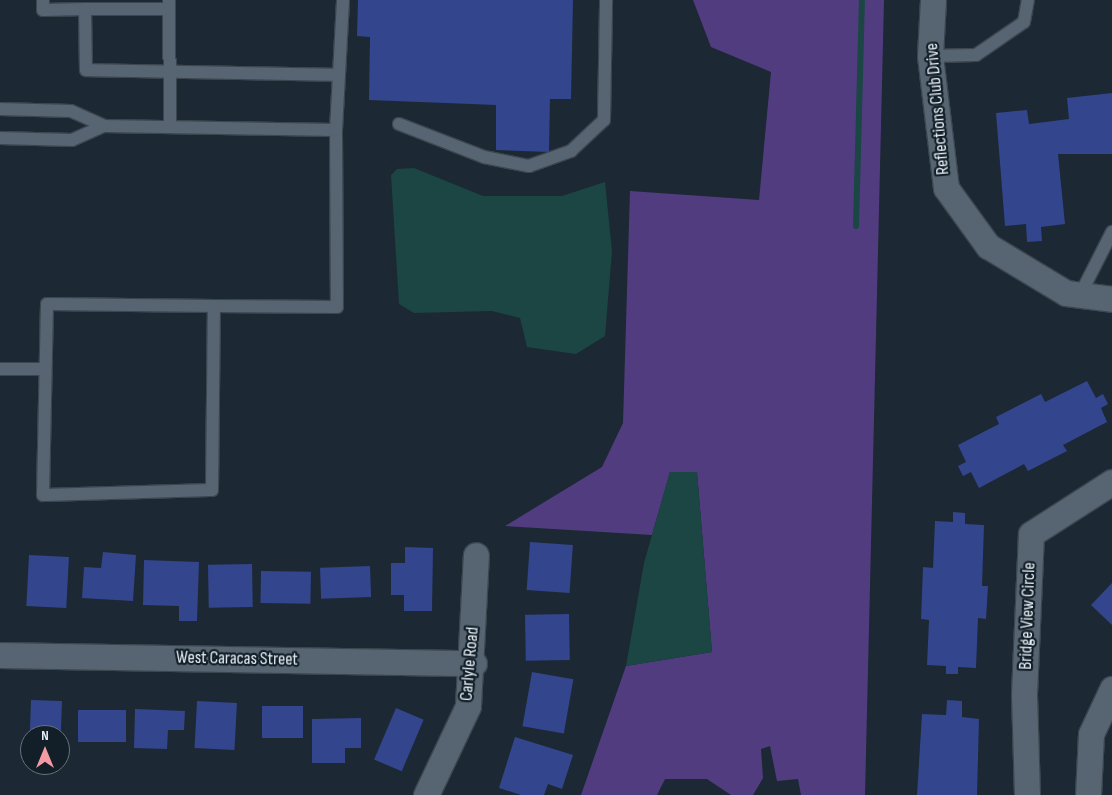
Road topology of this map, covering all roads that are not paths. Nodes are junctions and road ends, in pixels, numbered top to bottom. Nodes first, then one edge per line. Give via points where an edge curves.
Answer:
1 (43, 0) edge
2 (343, 0) edge
3 (606, 0) edge
4 (933, 0) edge
5 (1028, 0) edge
6 (169, 5) edge
7 (85, 9) junction
8 (930, 56) junction
9 (170, 69) junction
10 (339, 75) junction
11 (0, 109) edge
12 (399, 124) dead end
13 (104, 126) junction
14 (170, 126) junction
15 (336, 130) junction
16 (0, 138) edge
17 (1112, 232) edge
18 (1080, 295) junction
19 (1112, 299) edge
20 (214, 306) junction
21 (0, 368) edge
22 (45, 369) junction
23 (1112, 482) edge
24 (476, 554) dead end
25 (0, 655) edge
26 (474, 663) junction
27 (1112, 690) edge
28 (426, 795) edge
29 (1027, 795) edge
30 (1088, 795) edge

1 - 7 lane via 43,10
2 - 10 lane
3 - 12 lane via 604,120 571,151 529,166 484,156
4 - 8 street, Reflections Club Drive
5 - 8 lane via 1024,22 976,55
6 - 7 lane
6 - 9 lane
7 - 9 lane via 86,70
8 - 18 street, Reflections Club Drive via 946,188 988,246 1066,293
9 - 10 lane
9 - 14 lane
10 - 15 lane
11 - 13 lane via 71,111
13 - 14 lane
13 - 16 lane via 72,140
14 - 15 lane
15 - 20 lane via 337,307
17 - 18 lane
18 - 19 street, Reflections Club Drive
20 - 22 lane via 47,304
20 - 22 lane via 212,490 43,495
21 - 22 lane
23 - 29 street, Bridge View Circle via 1031,534 1024,694
24 - 26 street, Carlyle Road
25 - 26 street, West Caracas Street
26 - 28 street, Carlyle Road via 468,706
27 - 30 street via 1091,734

